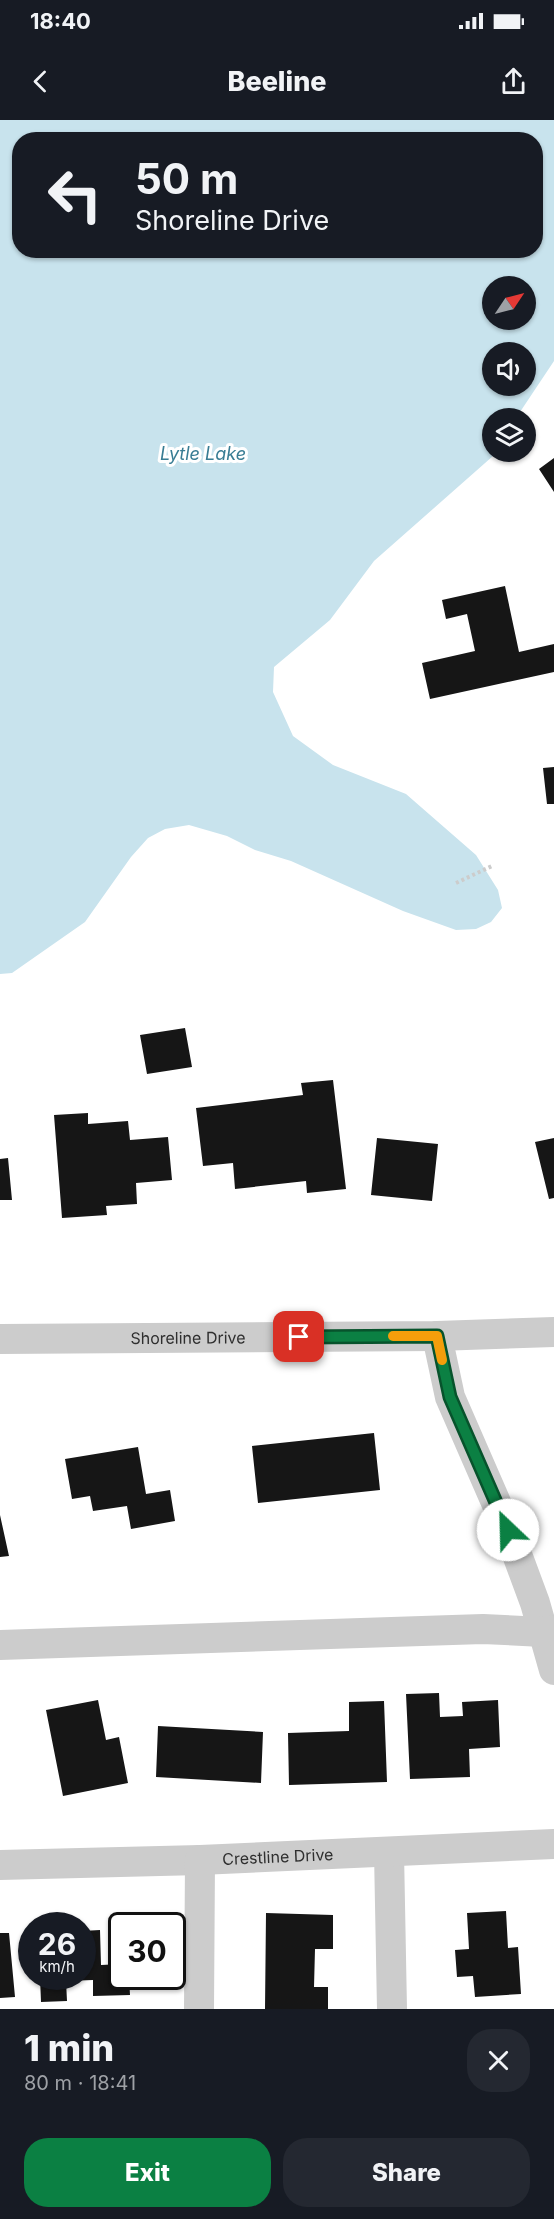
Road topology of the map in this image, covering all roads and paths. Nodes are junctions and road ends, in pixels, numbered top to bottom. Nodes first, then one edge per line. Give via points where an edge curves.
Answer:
1 (492, 866) dead end
2 (456, 883) dead end
3 (554, 1332) edge
4 (437, 1336) junction
5 (0, 1339) edge
6 (549, 1631) edge
7 (0, 1645) edge
8 (554, 1670) edge
9 (554, 1845) edge
10 (389, 1852) junction
11 (200, 1860) junction
12 (0, 1864) edge
13 (199, 2009) edge
14 (392, 2009) edge

1 - 2 path
3 - 4 street, Shoreline Drive
4 - 5 street, Shoreline Drive
4 - 6 street via 450,1397
6 - 7 street via 483,1629
6 - 8 street
9 - 10 street, Crestline Drive
10 - 11 street, Crestline Drive
10 - 14 street
11 - 12 street, Crestline Drive
11 - 13 street

